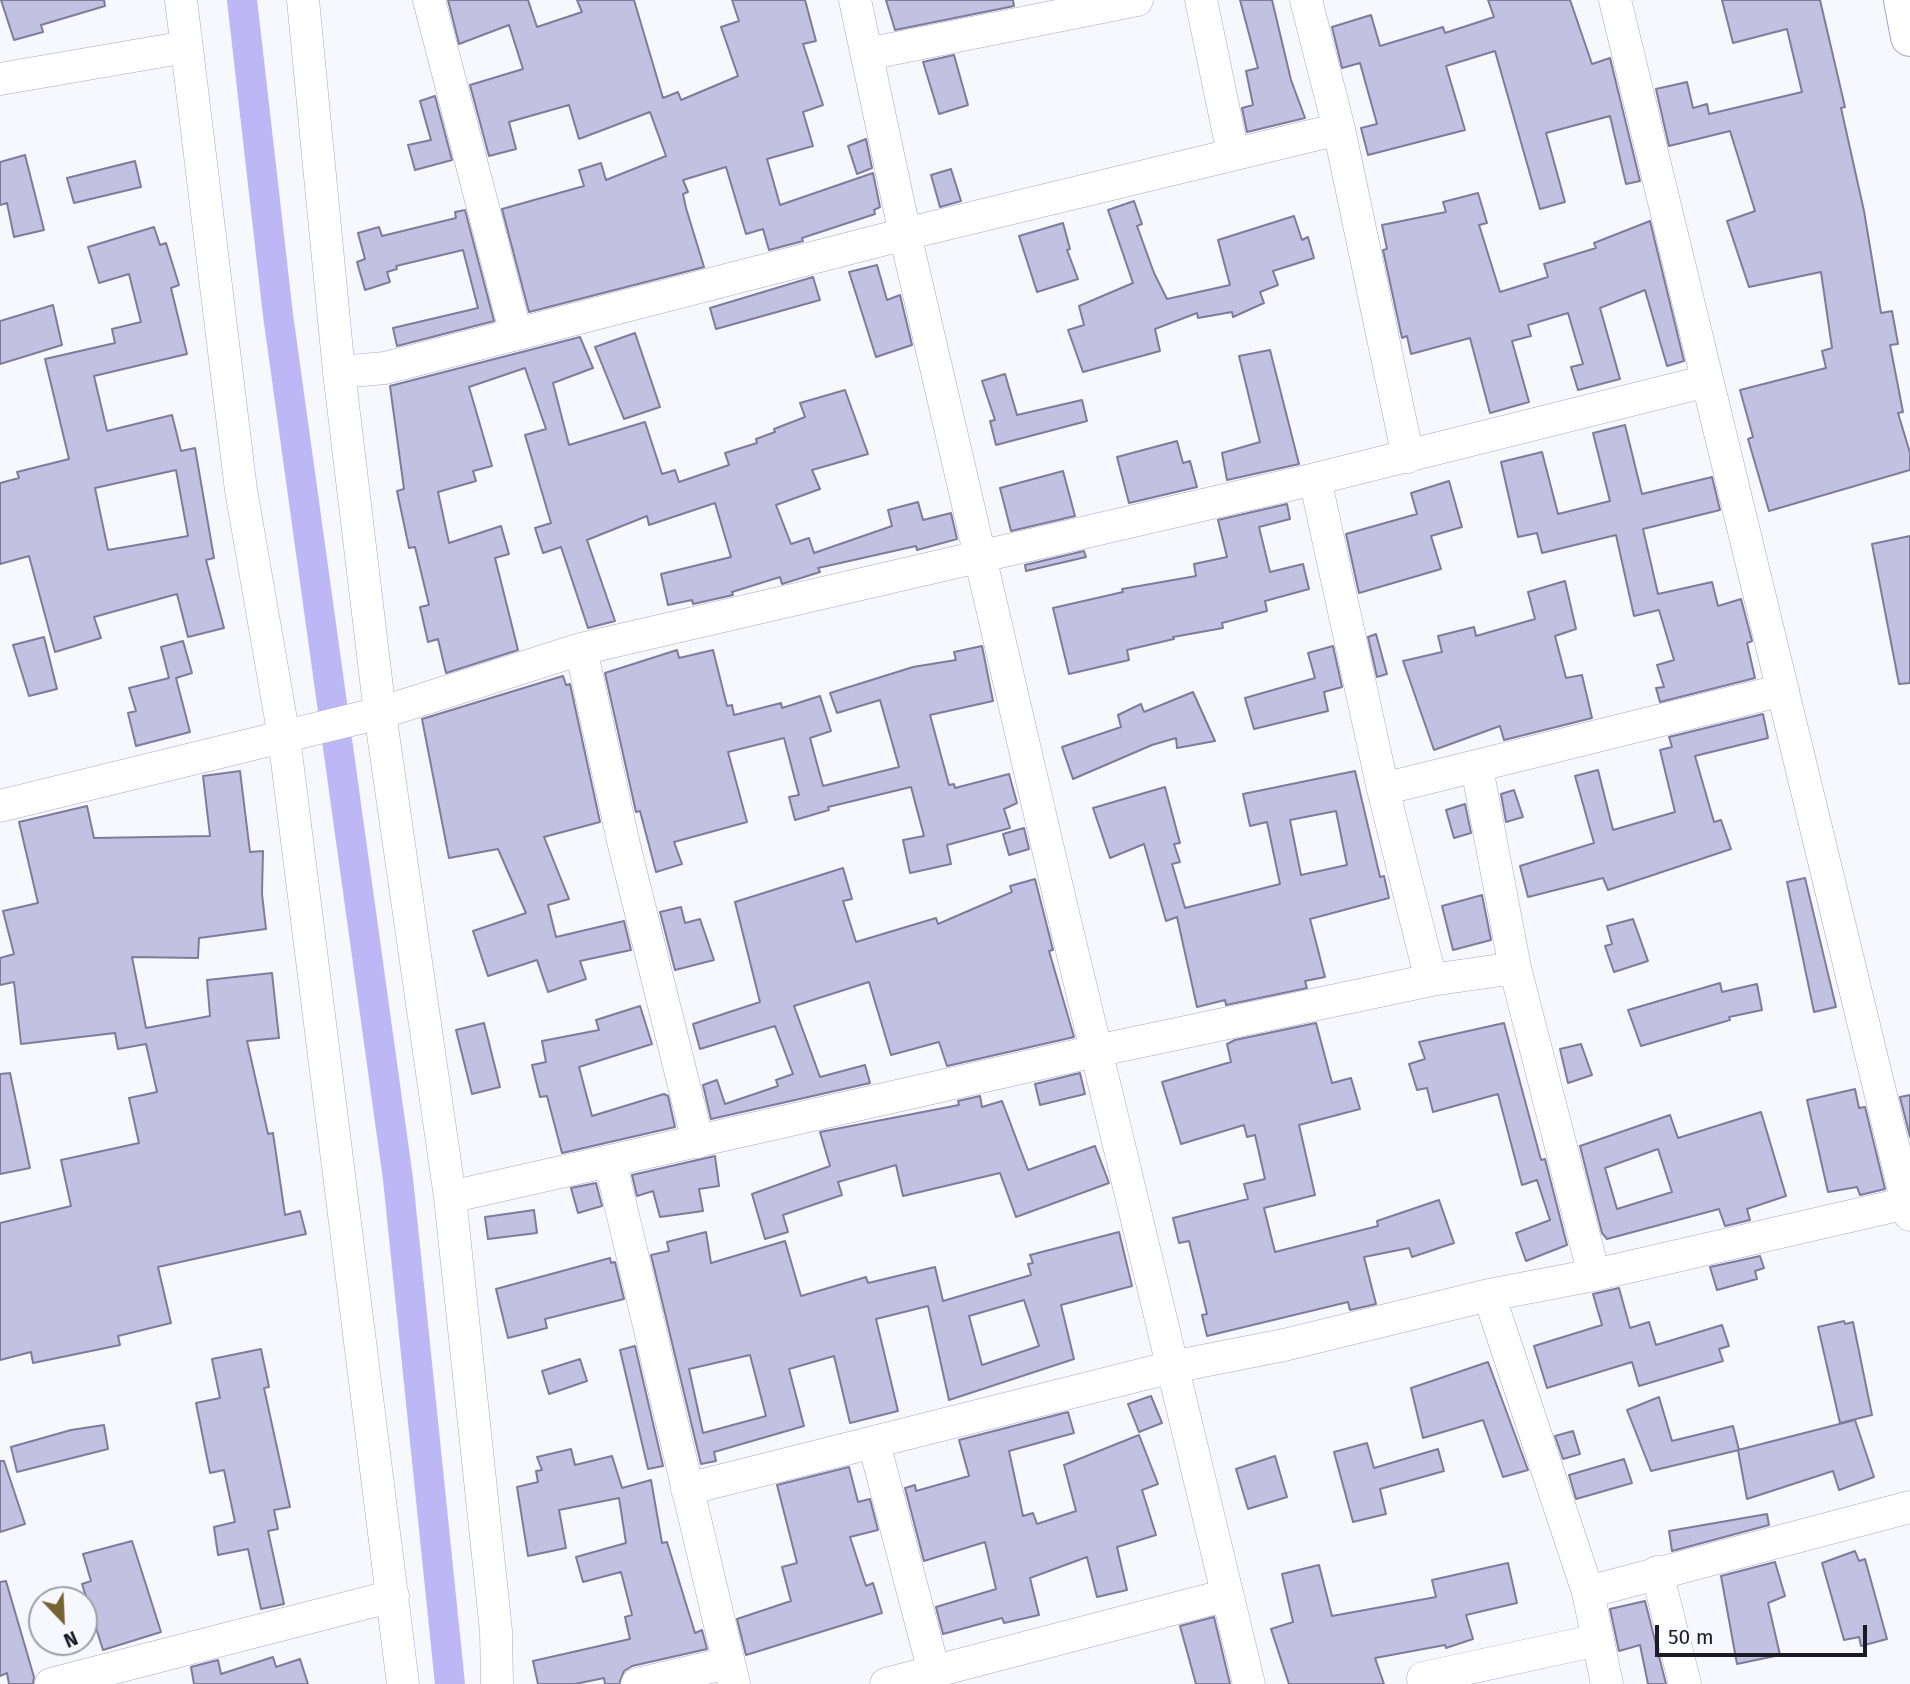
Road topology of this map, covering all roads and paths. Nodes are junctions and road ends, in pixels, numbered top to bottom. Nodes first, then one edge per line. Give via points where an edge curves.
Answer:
1 (181, 0) edge
2 (303, 0) edge
3 (429, 0) edge
4 (855, 0) edge
5 (1137, 0) edge
6 (1201, 0) edge
7 (1306, 0) edge
8 (1615, 0) edge
9 (186, 47) junction
10 (867, 54) junction
11 (0, 79) edge
12 (1339, 128) junction
13 (1233, 154) junction
14 (905, 234) junction
15 (516, 334) junction
16 (339, 372) junction
17 (1707, 380) junction
18 (1408, 457) junction
19 (1315, 479) junction
20 (981, 554) junction
21 (581, 649) junction
22 (1783, 690) junction
23 (365, 716) junction
24 (284, 737) junction
25 (1477, 768) junction
26 (1383, 789) junction
27 (0, 806) edge
28 (1515, 968) junction
29 (1431, 980) junction
30 (1096, 1051) junction
31 (698, 1142) junction
32 (610, 1161) junction
33 (450, 1196) junction
34 (1908, 1209) edge
35 (1594, 1275) junction
36 (1489, 1295) junction
37 (1172, 1367) junction
38 (874, 1443) junction
39 (687, 1489) junction
40 (1910, 1507) edge
41 (1657, 1572) junction
42 (1588, 1592) junction
43 (1227, 1595) junction
44 (393, 1596) junction
45 (1598, 1640) junction
46 (934, 1672) junction
47 (731, 1674) edge
48 (51, 1684) edge
49 (403, 1684) edge
50 (497, 1684) edge
51 (637, 1684) edge
52 (886, 1684) edge
53 (1249, 1684) edge
54 (1424, 1684) edge
55 (1607, 1684) edge
56 (1685, 1684) edge

1 - 9 street
2 - 16 street
3 - 15 street
4 - 10 street
5 - 10 street
6 - 13 street
7 - 12 street
8 - 17 street
9 - 11 street
9 - 24 street via 241,490
10 - 14 street
12 - 13 street
12 - 18 street
13 - 14 street
14 - 15 street
14 - 20 street
15 - 16 street via 385,368
16 - 23 street
17 - 18 street
17 - 22 street
18 - 19 street
19 - 20 street
19 - 26 street
20 - 21 street
20 - 30 street
21 - 23 street
21 - 31 street
22 - 25 street
22 - 34 street
23 - 24 street
23 - 33 street
24 - 27 street
24 - 44 street
25 - 26 street
25 - 28 street
26 - 29 street
28 - 29 street
28 - 35 street
29 - 30 street
30 - 31 street
30 - 37 street
31 - 32 street
32 - 33 street
32 - 39 street
33 - 50 street via 496,1631
34 - 35 street
35 - 36 street
36 - 37 street
36 - 42 street
37 - 38 street
37 - 43 street
38 - 39 street
38 - 46 street
39 - 47 street
40 - 41 street
41 - 42 street
41 - 56 street
42 - 45 street
43 - 46 street
43 - 53 street
44 - 48 street
44 - 49 street
45 - 54 street via 1423,1678
45 - 55 street
46 - 52 street
47 - 51 street

